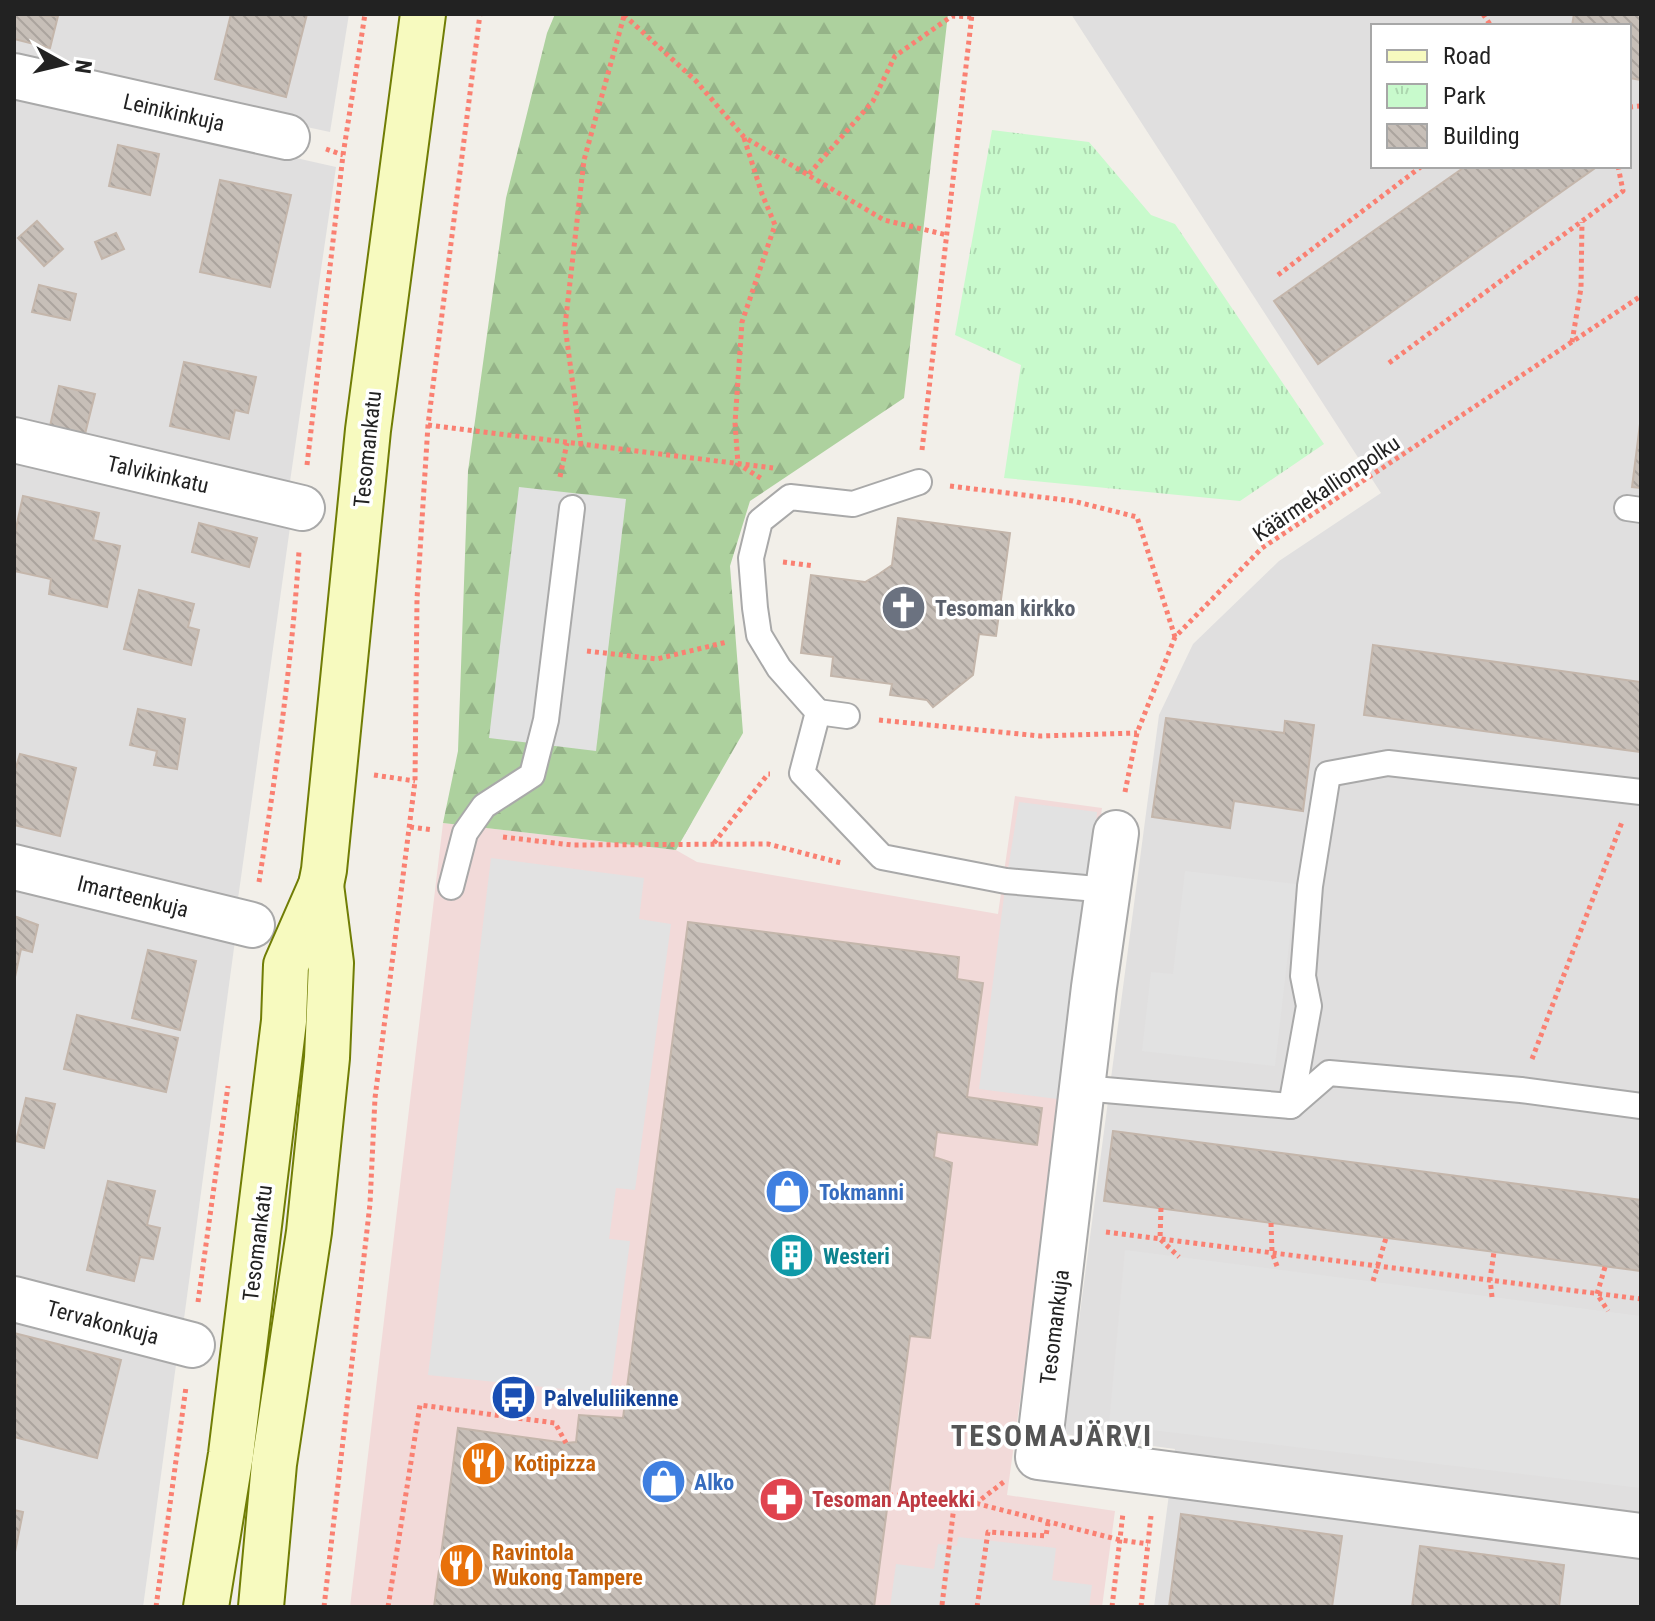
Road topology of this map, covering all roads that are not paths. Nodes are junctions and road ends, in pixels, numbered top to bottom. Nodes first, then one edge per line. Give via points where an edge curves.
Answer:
1 (423, 14) edge
2 (14, 76) edge
3 (287, 137) dead end
4 (14, 440) edge
5 (919, 482) road end
6 (302, 508) road end
7 (572, 508) dead end
8 (818, 712) junction
9 (847, 716) road end
10 (1637, 791) edge
11 (1116, 833) road end
12 (14, 867) edge
13 (321, 885) junction
14 (451, 887) dead end
15 (1108, 890) junction
16 (252, 925) road end
17 (1082, 1088) junction
18 (1291, 1106) junction
19 (1641, 1106) edge
20 (14, 1299) edge
21 (192, 1345) road end
22 (1641, 1536) edge
23 (206, 1607) edge
24 (261, 1607) edge

1 - 13 main road, Tesomankatu via 368,430
2 - 3 street, Leinikinkuja
4 - 6 street, Talvikinkatu
5 - 8 lane via 853,504 790,497 760,521 751,558 759,635 779,668
7 - 14 lane via 546,720 532,775 484,806 465,833
8 - 9 lane
8 - 15 lane via 802,773 882,857 1006,881
10 - 18 lane via 1388,763 1328,774 1305,946 1309,1006
11 - 15 street, Tesomankuja
12 - 16 street, Imarteenkuja
13 - 23 main road, Tesomankatu via 286,965 284,1021 240,1384
13 - 24 main road, Tesomankatu via 331,963 327,1058 309,1232 274,1464
15 - 17 street, Tesomankuja
17 - 18 lane
17 - 22 street, Tesomankuja via 1038,1457
18 - 19 lane via 1329,1073
20 - 21 street, Tervakonkuja

